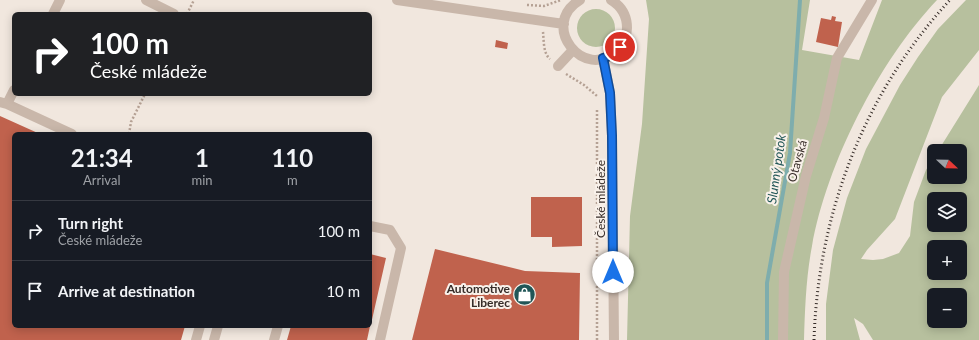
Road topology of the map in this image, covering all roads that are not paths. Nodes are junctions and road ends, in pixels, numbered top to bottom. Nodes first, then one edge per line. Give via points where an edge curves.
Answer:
1 (60, 0) edge
2 (146, 0) edge
3 (397, 0) edge
4 (580, 0) edge
5 (610, 0) edge
6 (872, 0) edge
7 (54, 12) edge
8 (170, 12) edge
9 (564, 24) junction
10 (572, 50) junction
11 (603, 58) junction
12 (558, 66) road end
13 (12, 92) edge
14 (3, 103) edge
15 (68, 132) edge
16 (372, 226) edge
17 (199, 328) edge
18 (217, 328) edge
19 (277, 328) edge
20 (196, 340) edge
21 (214, 340) edge
22 (274, 340) edge
23 (380, 340) edge
24 (614, 340) edge
25 (783, 340) edge

1 - 7 street
2 - 8 street
3 - 9 street
4 - 9 street via 572,6
5 - 11 street via 623,13 626,34 616,52
6 - 25 street, Otavská via 837,58 824,118 806,176 784,272
9 - 10 street via 565,36
10 - 11 street via 585,58
10 - 12 street
11 - 24 street, České mládeže via 610,93 612,136
13 - 14 street
14 - 15 street
16 - 23 street via 390,230 401,248
17 - 20 street
18 - 21 street
19 - 22 street

